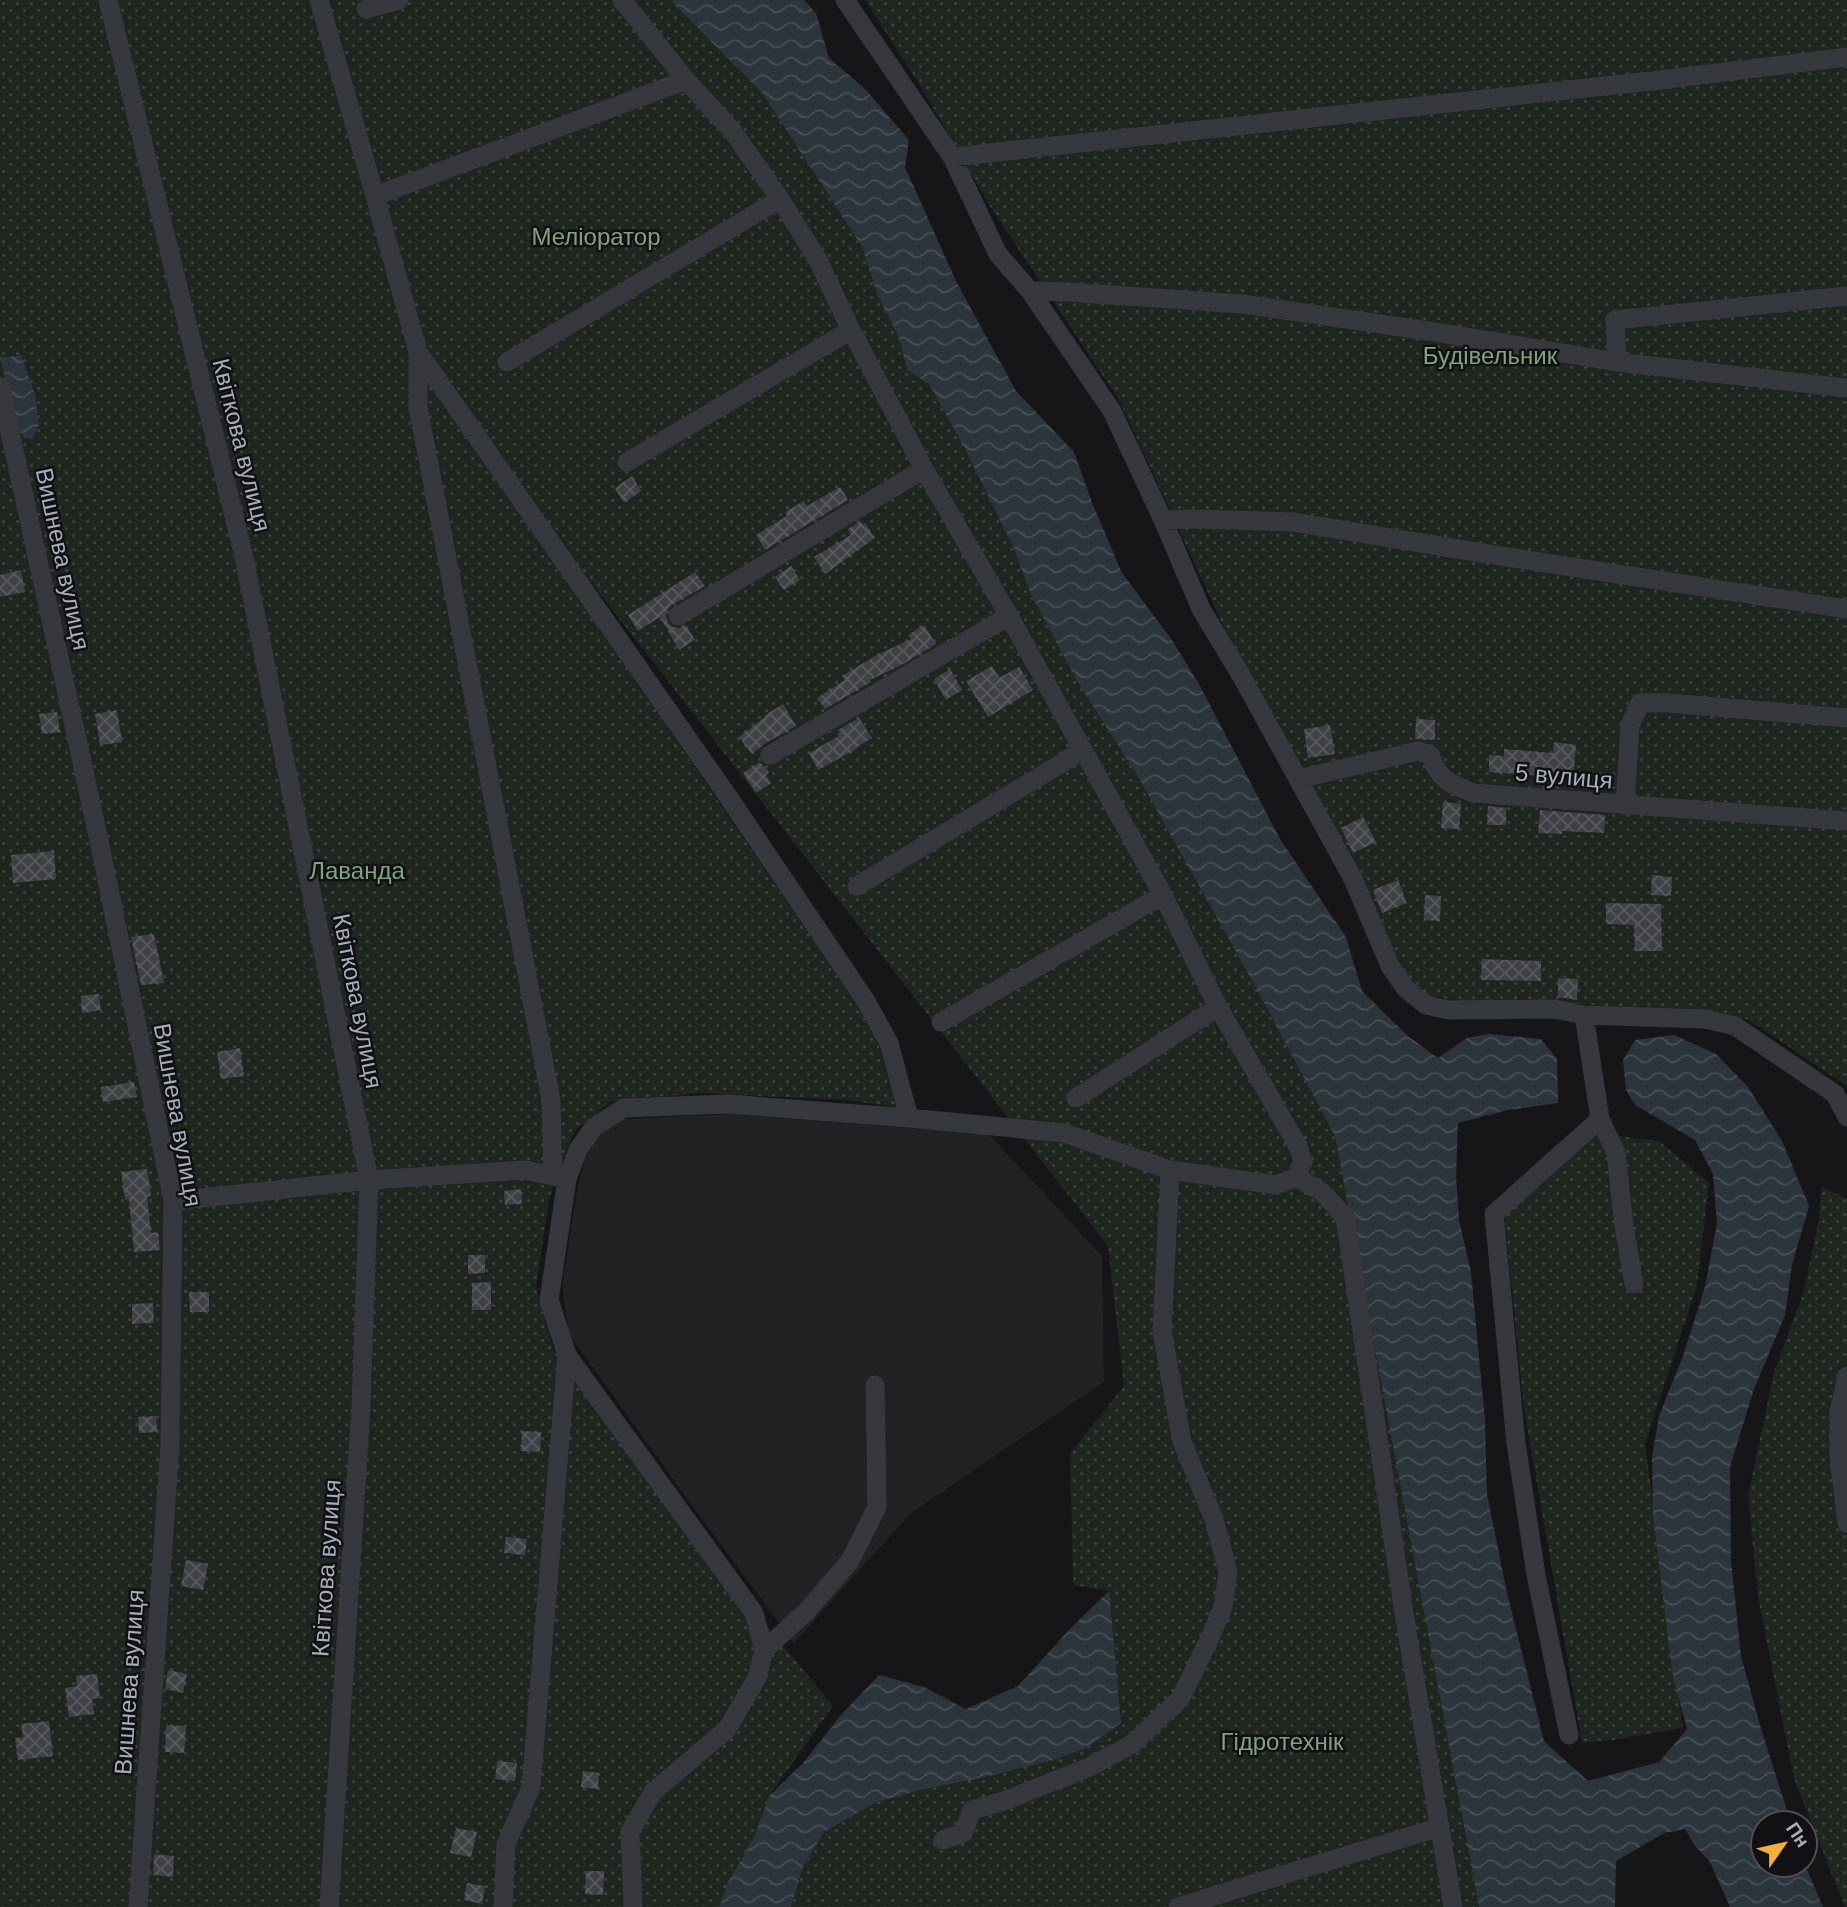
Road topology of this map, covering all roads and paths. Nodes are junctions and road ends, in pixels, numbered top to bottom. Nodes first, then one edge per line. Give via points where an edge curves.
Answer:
1 (108, 0) edge
2 (319, 0) edge
3 (399, 0) edge
4 (622, 0) edge
5 (845, 0) edge
6 (366, 9) dead end
7 (1847, 57) edge
8 (686, 80) junction
9 (952, 158) junction
10 (376, 196) junction
11 (780, 199) junction
12 (1030, 291) junction
13 (1847, 296) edge
14 (851, 330) junction
15 (418, 352) junction
16 (507, 362) dead end
17 (1616, 362) junction
18 (0, 386) edge
19 (1847, 388) edge
20 (627, 462) dead end
21 (924, 469) junction
22 (1163, 520) junction
23 (1847, 609) edge
24 (678, 616) dead end
25 (1009, 616) junction
26 (1847, 718) edge
27 (1082, 751) junction
28 (770, 755) dead end
29 (1298, 779) junction
30 (1625, 805) junction
31 (1847, 821) edge
32 (856, 886) dead end
33 (1163, 895) junction
34 (1218, 1007) junction
35 (1584, 1014) junction
36 (941, 1022) dead end
37 (1841, 1091) edge
38 (1076, 1098) dead end
39 (1847, 1117) edge
40 (909, 1118) junction
41 (1600, 1119) junction
42 (1171, 1170) junction
43 (560, 1177) junction
44 (1296, 1177) junction
45 (369, 1180) junction
46 (173, 1201) junction
47 (1634, 1284) dead end
48 (567, 1355) junction
49 (1847, 1376) edge
50 (874, 1385) dead end
51 (1847, 1523) edge
52 (764, 1650) junction
53 (1569, 1735) dead end
54 (1440, 1827) junction
55 (943, 1840) dead end
56 (138, 1907) edge
57 (329, 1907) edge
58 (503, 1907) edge
59 (633, 1907) edge
60 (1178, 1907) edge
61 (1453, 1907) edge

1 - 45 street, Квіткова вулиця via 244,557
2 - 10 street
3 - 6 street
4 - 8 street
5 - 9 street
7 - 9 street
8 - 10 street
8 - 11 street via 734,133
9 - 12 street via 998,254
10 - 15 street
11 - 14 street via 818,260
11 - 16 street
12 - 17 street via 1242,304
12 - 22 street via 1112,411
13 - 17 street via 1615,320
14 - 20 street
14 - 21 street
15 - 40 street via 866,1002 889,1043
15 - 43 street via 418,407 551,1100
17 - 19 street
18 - 46 street, Вишнева вулиця
21 - 24 street
21 - 25 street
22 - 23 street via 1293,522
22 - 29 street via 1201,609
25 - 27 street
25 - 28 street
26 - 30 street via 1640,703 1630,725
27 - 32 street
27 - 33 street
29 - 30 street, 5 вулиця via 1418,751 1430,755 1436,771 1449,783 1474,793
29 - 35 street via 1353,879 1390,966 1406,989 1426,1004 1449,1010
30 - 31 street, 5 вулиця
33 - 34 street
33 - 36 street
34 - 38 street
34 - 44 street via 1298,1146 1303,1162
35 - 37 street via 1705,1019 1735,1026
35 - 41 street
37 - 39 street
40 - 42 street via 1064,1133
40 - 43 street via 727,1104 624,1108 594,1127
41 - 47 street via 1616,1153
41 - 53 street via 1494,1214 1516,1443 1536,1576
42 - 44 street via 1276,1185
42 - 55 street via 1162,1331 1182,1442 1213,1519 1228,1572 1223,1607 1180,1699 1131,1745 1087,1768 972,1810 963,1833
43 - 45 street via 525,1170
43 - 48 street via 549,1300
44 - 54 street via 1322,1192 1346,1217
45 - 46 street
45 - 57 street, Квіткова вулиця via 361,1406
46 - 56 street, Вишнева вулиця via 170,1445
48 - 52 street via 754,1613
48 - 58 street via 531,1787 506,1844
49 - 51 street via 1839,1413
50 - 52 street via 877,1507 850,1561 806,1612
52 - 59 street via 757,1678 727,1729 653,1792 630,1832
54 - 60 street
54 - 61 street

